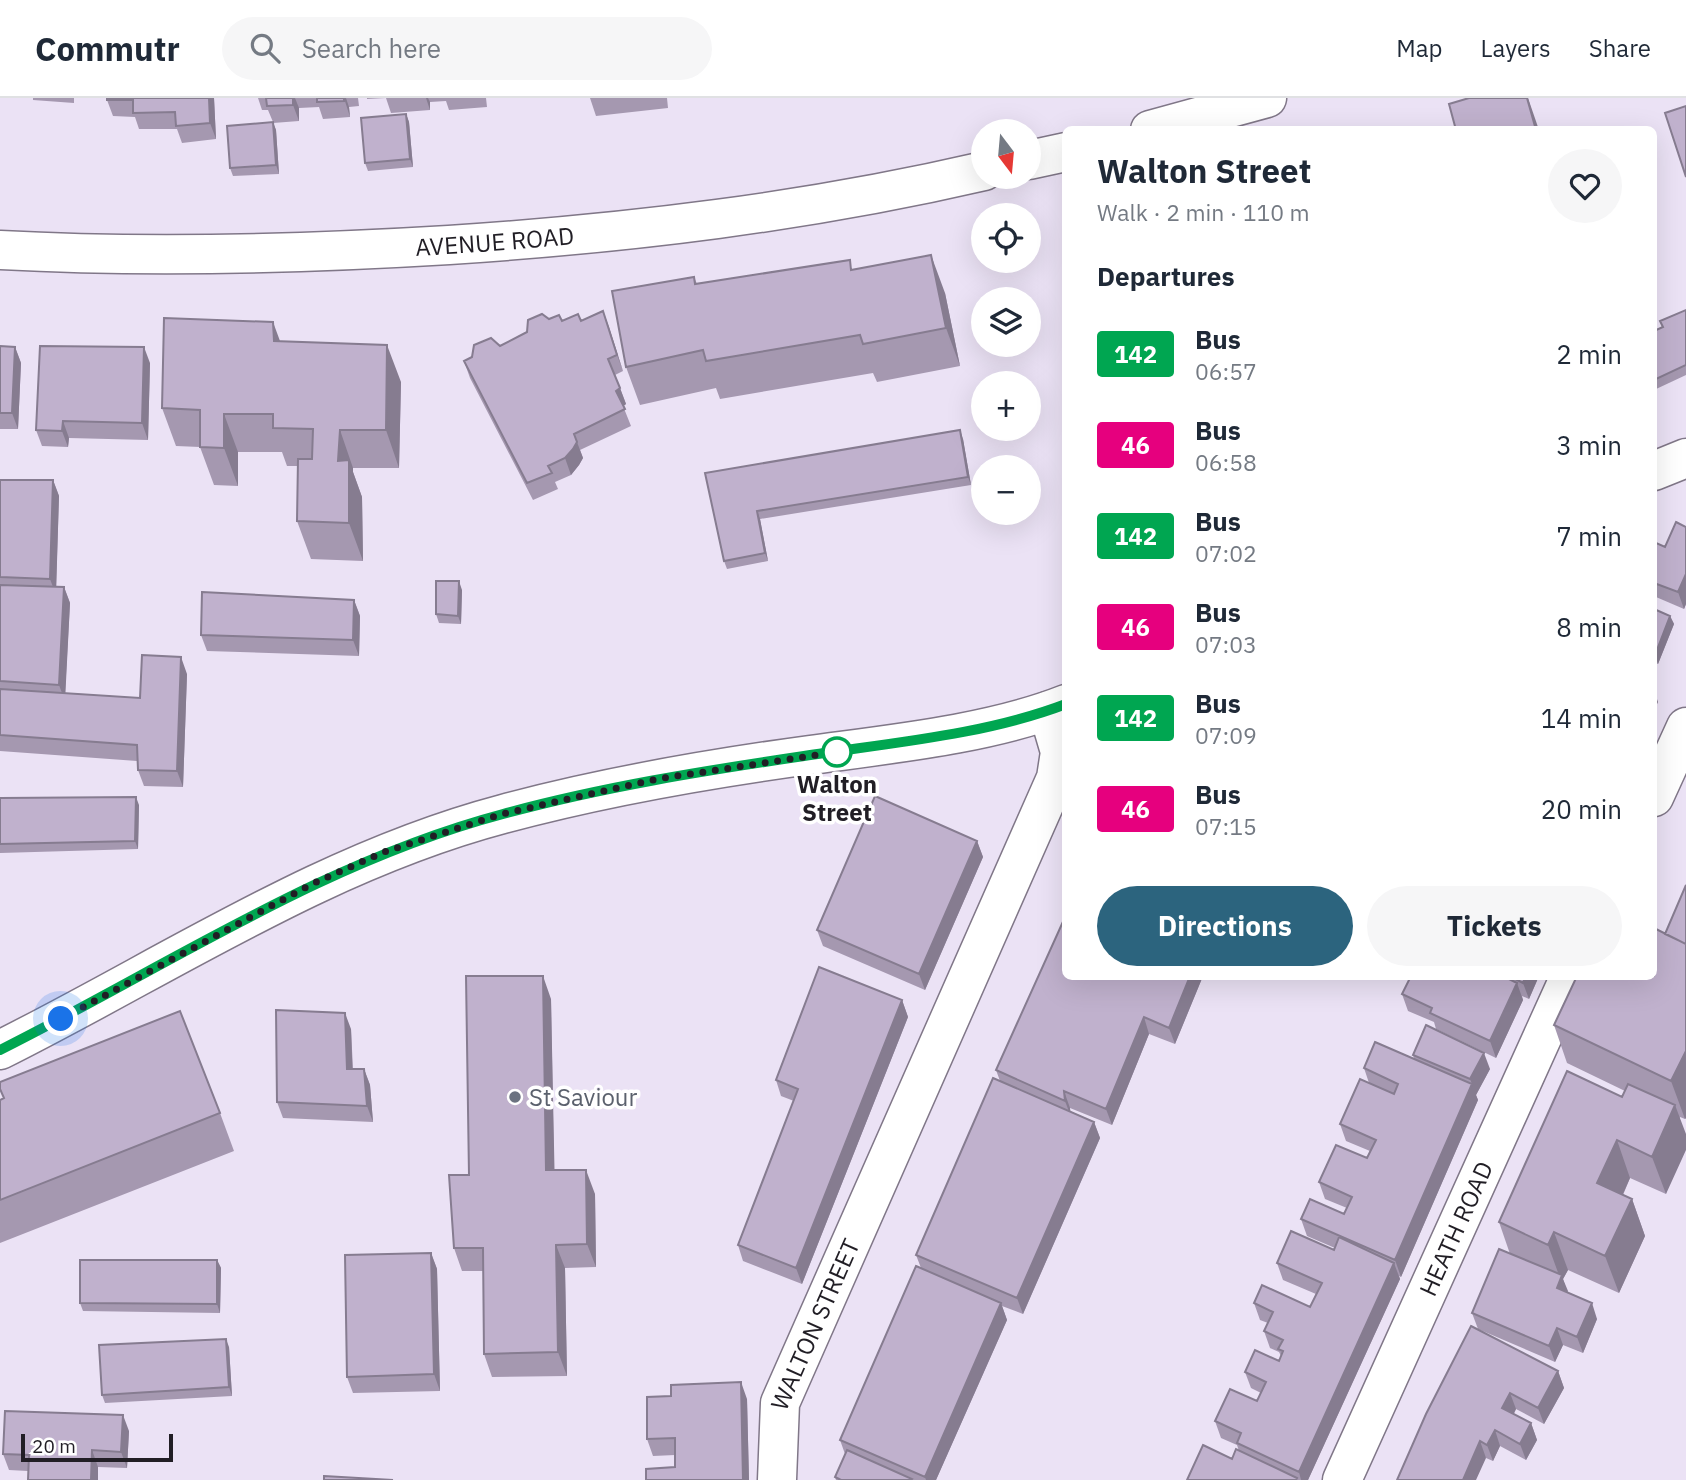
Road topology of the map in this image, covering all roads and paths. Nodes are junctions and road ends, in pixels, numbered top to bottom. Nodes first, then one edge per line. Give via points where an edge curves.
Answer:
1 (1266, 98) edge
2 (1164, 126) edge
3 (1062, 153) edge
4 (1041, 157) edge
5 (971, 173) edge
6 (0, 250) edge
7 (1686, 458) edge
8 (1657, 470) edge
9 (1057, 707) edge
10 (1686, 727) edge
11 (1657, 790) edge
12 (1568, 980) edge
13 (0, 1050) edge
14 (777, 1480) edge
15 (1342, 1480) edge

1 - 2 street
3 - 4 street
5 - 6 street, AVENUE ROAD via 699,223 527,240 326,252 74,254
7 - 8 street
9 - 13 street via 916,741 657,779 502,814 384,852 312,884
9 - 14 street, WALTON STREET via 1060,752 1056,778 780,1403
10 - 11 street
12 - 15 street, HEATH ROAD

